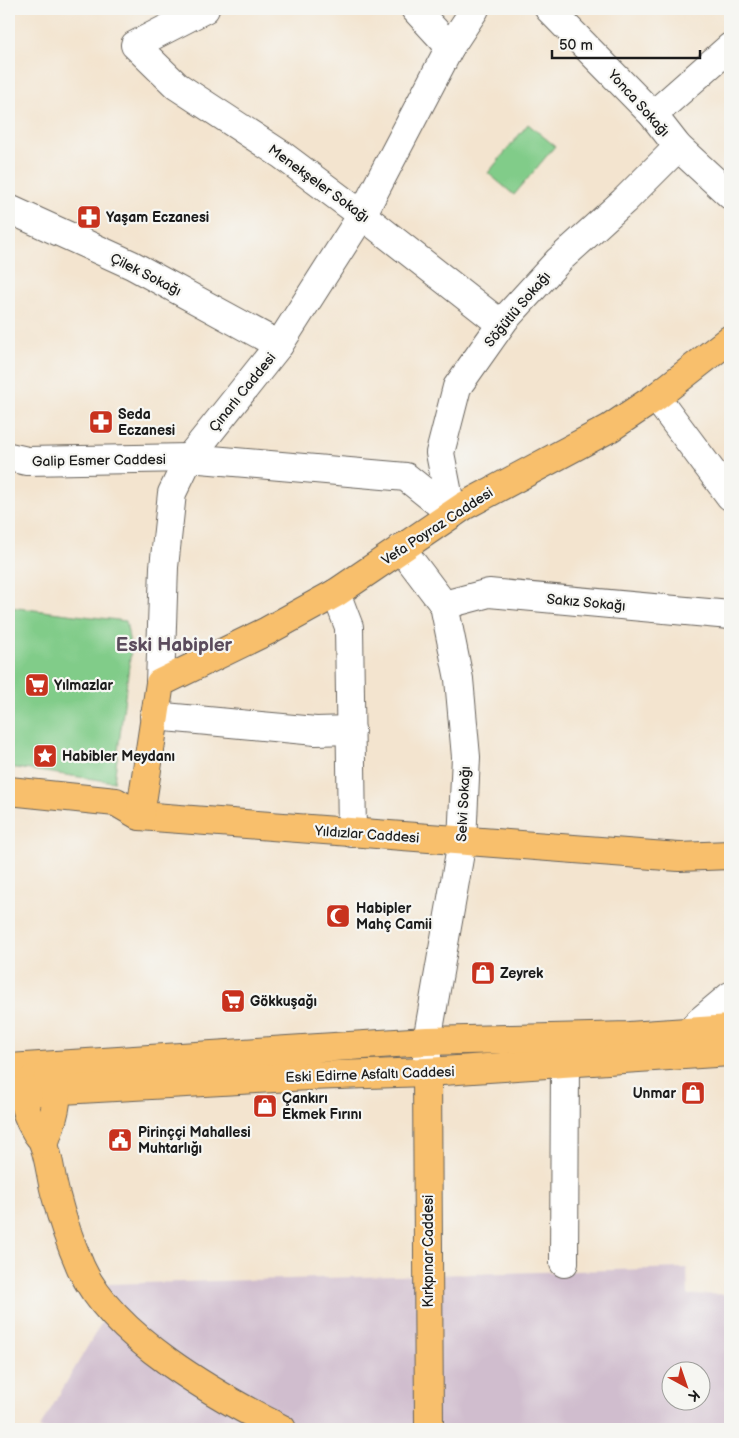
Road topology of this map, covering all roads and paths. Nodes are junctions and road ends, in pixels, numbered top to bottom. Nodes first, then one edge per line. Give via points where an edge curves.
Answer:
1 (205, 9) edge
2 (415, 9) edge
3 (475, 9) edge
4 (549, 9) edge
5 (450, 47) junction
6 (730, 47) edge
7 (653, 116) junction
8 (678, 147) junction
9 (730, 196) edge
10 (9, 209) edge
11 (362, 215) junction
12 (501, 324) junction
13 (730, 339) edge
14 (279, 345) junction
15 (656, 397) junction
16 (9, 458) edge
17 (189, 458) junction
18 (730, 496) edge
19 (452, 514) junction
20 (401, 548) junction
21 (336, 593) junction
22 (444, 605) junction
23 (730, 615) edge
24 (160, 683) junction
25 (154, 716) junction
26 (351, 730) junction
27 (9, 791) edge
28 (140, 816) junction
29 (352, 833) junction
30 (462, 841) junction
31 (730, 855) edge
32 (730, 996) edge
33 (730, 1029) edge
34 (427, 1041) junction
35 (690, 1044) junction
36 (730, 1052) edge
37 (565, 1062) junction
38 (9, 1068) edge
39 (427, 1072) junction
40 (47, 1077) junction
41 (15, 1093) edge
42 (44, 1144) junction
43 (564, 1263) dead end
44 (282, 1429) edge
45 (429, 1429) edge

1 - 11 street, Menekşeler Sokağı via 135,45 177,86 230,119
2 - 5 street
3 - 5 street, Çınarlı Caddesi
4 - 7 street, Yonca Sokağı
5 - 11 street, Çınarlı Caddesi
6 - 7 street
7 - 8 street, Yonca Sokağı
8 - 9 street, Yonca Sokağı
8 - 12 street, Söğütlü Sokağı via 624,202 559,260
10 - 14 street, Çilek Sokağı via 132,265
11 - 12 street, Menekşeler Sokağı
11 - 14 street, Çınarlı Caddesi
12 - 19 street, Söğütlü Sokağı via 457,387 440,453
13 - 15 main road, Vefa Poyraz Caddesi
14 - 17 street, Çınarlı Caddesi
15 - 18 street
15 - 19 main road, Vefa Poyraz Caddesi via 610,428
16 - 17 street, Galip Esmer Caddesi via 27,461
17 - 19 street, Galip Esmer Caddesi via 406,477
17 - 24 street, Çınarlı Caddesi via 172,493 164,567
19 - 20 main road, Vefa Poyraz Caddesi
20 - 21 main road, Vefa Poyraz Caddesi
20 - 22 street, Selvi Sokağı
21 - 24 main road, Vefa Poyraz Caddesi
21 - 26 street via 349,627
22 - 23 street, Sakız Sokağı via 489,593
22 - 30 street, Selvi Sokağı via 459,679 466,757
24 - 25 main road, Çınarlı Caddesi
25 - 26 street via 316,731
25 - 28 main road, Çınarlı Caddesi
26 - 29 street
27 - 28 main road, Yıldızlar Caddesi via 116,802
28 - 29 main road, Yıldızlar Caddesi
29 - 30 main road, Yıldızlar Caddesi
30 - 31 main road, Yıldızlar Caddesi via 679,857
30 - 34 street, Selvi Sokağı
32 - 35 street via 699,1022
33 - 35 main road, Eski Edirne Asfaltı Caddesi
34 - 35 main road, Eski Edirne Asfaltı Caddesi
34 - 39 street, Selvi Sokağı
34 - 40 main road, Eski Edirne Asfaltı Caddesi via 131,1061 119,1066
35 - 36 main road, Eski Edirne Asfaltı Caddesi
35 - 37 main road, Eski Edirne Asfaltı Caddesi
37 - 39 main road, Eski Edirne Asfaltı Caddesi
37 - 43 street
38 - 40 main road, Eski Edirne Asfaltı Caddesi
39 - 40 main road, Eski Edirne Asfaltı Caddesi
39 - 45 main road, Kırkpınar Caddesi
40 - 41 main road, Eski Edirne Asfaltı Caddesi
40 - 42 main road via 55,1112
41 - 42 main road
42 - 44 main road via 56,1198 82,1270 123,1324 220,1397

